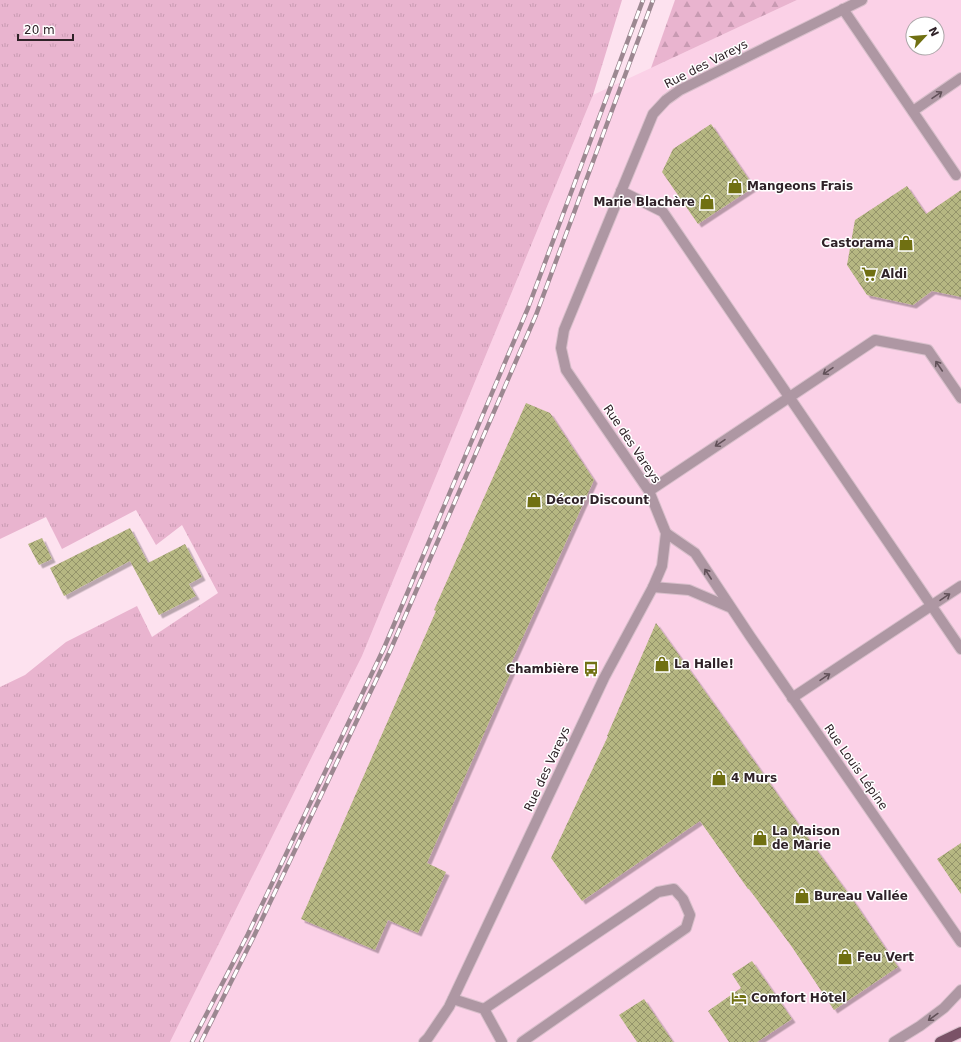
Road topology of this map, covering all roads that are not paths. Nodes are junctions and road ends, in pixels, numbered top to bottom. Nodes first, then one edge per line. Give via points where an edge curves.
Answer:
1 (862, 0) edge
2 (844, 9) junction
3 (961, 78) edge
4 (913, 111) junction
5 (956, 175) dead end
6 (621, 191) junction
7 (789, 397) junction
8 (961, 398) edge
9 (649, 491) junction
10 (666, 533) junction
11 (961, 586) edge
12 (653, 587) junction
13 (932, 606) junction
14 (729, 607) junction
15 (961, 648) edge
16 (792, 698) junction
17 (961, 942) edge
18 (961, 990) edge
19 (453, 999) junction
20 (484, 1008) junction
21 (961, 1032) edge
22 (424, 1042) edge
23 (502, 1042) edge
24 (522, 1042) edge
25 (894, 1042) edge
26 (940, 1042) edge

1 - 2 street, Rue des Vareys
2 - 4 street
2 - 6 street, Rue des Vareys via 680,90 666,100 654,114
4 -> 3 street
4 - 5 street
6 - 7 street via 663,212
6 - 9 street, Rue des Vareys via 564,330 561,348 566,370
8 -> 7 street via 928,350 875,340
7 -> 9 street
7 - 13 street
9 - 10 street, Rue des Vareys
10 - 12 street, Rue des Vareys via 662,566
14 -> 10 street, Rue Louis Lépine via 695,553
13 -> 11 street
12 - 14 street via 689,590
12 - 19 street, Rue des Vareys via 604,678
13 - 15 street
16 -> 13 street
14 - 16 street, Rue Louis Lépine
16 - 17 street, Rue Louis Lépine
18 -> 25 street via 944,1008
19 - 20 street
19 - 22 street, Rue des Vareys
20 - 23 street
20 - 24 street via 658,892 674,888 683,899 690,915 686,928
21 - 26 main road

